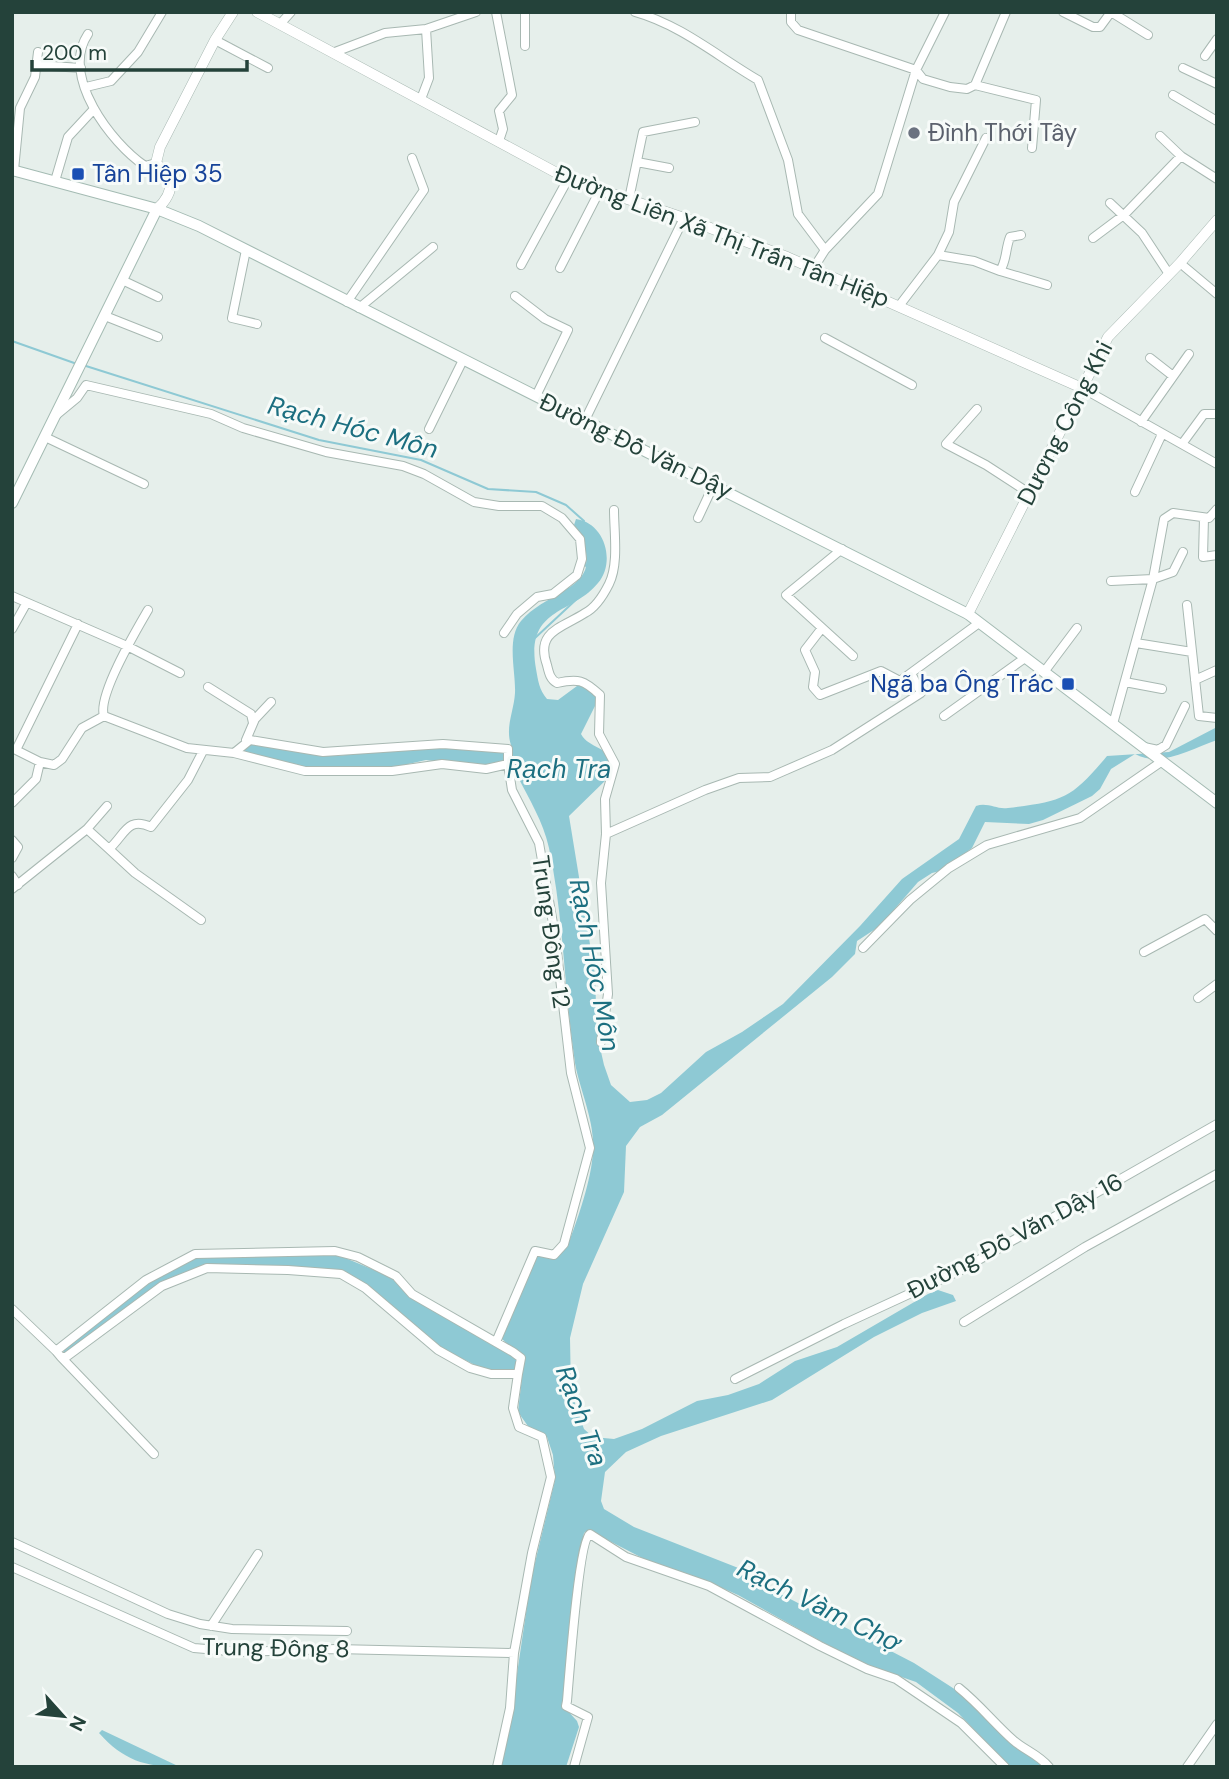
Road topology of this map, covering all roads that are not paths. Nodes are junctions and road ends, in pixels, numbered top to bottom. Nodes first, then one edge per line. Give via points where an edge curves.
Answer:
1 (162, 12) edge
2 (233, 12) edge
3 (257, 12) edge
4 (291, 12) edge
5 (496, 12) edge
6 (525, 12) edge
7 (635, 12) edge
8 (791, 12) edge
9 (946, 12) edge
10 (1006, 12) edge
11 (1063, 12) edge
12 (1111, 12) edge
13 (470, 13) edge
14 (281, 23) junction
15 (425, 29) junction
16 (88, 34) dead end
17 (1148, 35) dead end
18 (1217, 39) edge
19 (215, 40) junction
20 (525, 46) dead end
21 (38, 52) dead end
22 (335, 52) junction
23 (1205, 56) dead end
24 (37, 65) junction
25 (81, 68) junction
26 (268, 68) dead end
27 (1184, 68) dead end
28 (916, 70) junction
29 (1217, 84) edge
30 (975, 85) junction
31 (86, 87) junction
32 (1173, 95) dead end
33 (421, 99) junction
34 (94, 109) junction
35 (1217, 121) edge
36 (695, 122) dead end
37 (1160, 136) dead end
38 (986, 138) dead end
39 (499, 141) junction
40 (1032, 148) dead end
41 (1181, 156) junction
42 (412, 158) dead end
43 (637, 162) junction
44 (156, 163) junction
45 (669, 168) dead end
46 (13, 170) edge
47 (1217, 178) edge
48 (568, 179) junction
49 (55, 181) junction
50 (600, 190) junction
51 (629, 199) junction
52 (1110, 203) dead end
53 (157, 209) junction
54 (1125, 214) junction
55 (684, 218) junction
56 (1217, 220) edge
57 (1021, 235) dead end
58 (1093, 238) dead end
59 (433, 247) dead end
60 (246, 250) junction
61 (825, 250) junction
62 (938, 255) junction
63 (1181, 263) junction
64 (521, 265) dead end
65 (559, 268) dead end
66 (813, 269) junction
67 (1000, 271) junction
68 (1169, 274) junction
69 (122, 280) junction
70 (1047, 285) dead end
71 (1217, 294) edge
72 (515, 296) dead end
73 (158, 297) dead end
74 (347, 302) junction
75 (899, 306) junction
76 (359, 308) junction
77 (105, 316) junction
78 (257, 324) dead end
79 (158, 337) dead end
80 (825, 338) dead end
81 (1189, 354) dead end
82 (1150, 358) dead end
83 (463, 360) junction
84 (1173, 376) junction
85 (912, 385) dead end
86 (1082, 388) junction
87 (536, 396) junction
88 (977, 409) dead end
89 (1217, 414) edge
90 (54, 417) junction
91 (585, 420) junction
92 (1141, 422) junction
93 (429, 429) dead end
94 (1162, 434) junction
95 (45, 437) junction
96 (1182, 444) junction
97 (1217, 464) edge
98 (144, 484) dead end
99 (714, 484) junction
100 (1135, 492) dead end
101 (1029, 493) junction
102 (12, 503) edge
103 (614, 510) dead end
104 (1216, 516) edge
105 (698, 518) dead end
106 (1204, 518) junction
107 (842, 549) junction
108 (1183, 552) dead end
109 (1217, 555) edge
110 (1153, 579) junction
111 (1111, 581) dead end
112 (12, 596) edge
113 (26, 604) junction
114 (1187, 605) dead end
115 (148, 610) dead end
116 (968, 614) junction
117 (979, 622) junction
118 (78, 624) junction
119 (822, 628) junction
120 (1077, 628) dead end
121 (12, 629) edge
122 (504, 633) dead end
123 (1136, 642) junction
124 (128, 646) junction
125 (1192, 652) junction
126 (853, 656) dead end
127 (1025, 658) junction
128 (1217, 670) edge
129 (1044, 672) junction
130 (180, 673) dead end
131 (911, 673) junction
132 (1195, 680) junction
133 (1125, 682) junction
134 (208, 687) dead end
135 (1162, 690) dead end
136 (271, 702) dead end
137 (1185, 706) dead end
138 (104, 716) junction
139 (944, 716) dead end
140 (1217, 718) edge
141 (253, 723) junction
142 (1113, 724) junction
143 (246, 740) junction
144 (1142, 747) junction
145 (14, 750) edge
146 (203, 751) junction
147 (234, 753) junction
148 (1160, 761) junction
149 (40, 762) junction
150 (508, 764) junction
151 (12, 803) edge
152 (1217, 803) edge
153 (107, 806) dead end
154 (86, 830) junction
155 (606, 834) junction
156 (12, 841) edge
157 (109, 849) junction
158 (12, 858) edge
159 (12, 876) edge
160 (15, 887) edge
161 (201, 920) dead end
162 (1217, 931) edge
163 (863, 948) dead end
164 (1144, 952) dead end
165 (1217, 984) edge
166 (1198, 998) dead end
167 (601, 1042) dead end
168 (1217, 1124) edge
169 (1217, 1174) edge
170 (12, 1309) edge
171 (964, 1322) dead end
172 (496, 1342) junction
173 (59, 1354) junction
174 (518, 1374) junction
175 (736, 1379) dead end
176 (154, 1454) dead end
177 (12, 1542) edge
178 (258, 1554) dead end
179 (12, 1567) edge
180 (211, 1626) junction
181 (346, 1630) dead end
182 (514, 1653) junction
183 (959, 1688) dead end
184 (1217, 1724) edge
185 (497, 1767) edge
186 (574, 1767) edge
187 (1005, 1767) edge
188 (1049, 1767) edge
189 (1187, 1767) edge

1 - 31 street via 138,52 111,81
2 - 19 street
3 - 14 street, Đường Liên Xã Thị Trấn Tân Hiệp
4 - 14 street
5 - 39 street via 512,95 499,111
6 - 20 street
7 - 61 street via 673,25 758,80 788,160 798,214
8 - 28 street via 791,22 798,30
9 - 28 street
10 - 30 street
11 - 12 street via 1100,27
12 - 17 street
13 - 15 street
14 - 22 street, Đường Liên Xã Thị Trấn Tân Hiệp
15 - 22 street via 385,33
15 - 33 street via 429,78
16 - 25 street via 79,60
18 - 23 street
19 - 26 street
19 - 44 street
21 - 24 street
22 - 33 street, Đường Liên Xã Thị Trấn Tân Hiệp
24 - 25 street
24 - 46 street via 20,108
25 - 31 street
27 - 29 street
28 - 30 street via 923,79 950,88
28 - 61 street via 878,194
30 - 40 street via 1036,100
31 - 34 street
32 - 35 street
33 - 39 street, Đường Liên Xã Thị Trấn Tân Hiệp
34 - 44 street via 125,153 145,166
34 - 49 street via 68,137
36 - 43 street via 643,132
37 - 41 street
38 - 62 street via 954,202 949,232
39 - 48 street, Đường Liên Xã Thị Trấn Tân Hiệp
41 - 47 street
41 - 54 street
42 - 74 street via 424,190
43 - 45 street
43 - 51 street
44 - 53 street via 171,178 165,202
46 - 49 main road, Đường Đỗ Văn Dậy
48 - 50 street, Đường Liên Xã Thị Trấn Tân Hiệp
48 - 64 street
49 - 53 main road, Đường Đỗ Văn Dậy
50 - 51 street, Đường Liên Xã Thị Trấn Tân Hiệp
50 - 65 street
51 - 55 street, Đường Liên Xã Thị Trấn Tân Hiệp
52 - 54 street
53 - 60 main road, Đường Đỗ Văn Dậy
53 - 69 main road
54 - 58 street
54 - 68 street
55 - 66 street, Đường Liên Xã Thị Trấn Tân Hiệp
55 - 91 street
56 - 63 street, Dương Công Khi
57 - 67 street via 1010,237
59 - 76 street
60 - 74 main road, Đường Đỗ Văn Dậy
60 - 78 street via 232,318
61 - 66 street
62 - 67 street
62 - 75 street
63 - 68 street, Dương Công Khi
63 - 71 street
66 - 75 street, Đường Liên Xã Thị Trấn Tân Hiệp
67 - 70 street
68 - 86 street, Dương Công Khi via 1108,337
69 - 73 street
69 - 77 main road
72 - 87 street via 568,330
74 - 76 main road, Đường Đỗ Văn Dậy
75 - 86 street, Đường Liên Xã Thị Trấn Tân Hiệp
76 - 83 main road, Đường Đỗ Văn Dậy
77 - 79 street
77 - 90 main road
80 - 85 street
81 - 84 street
82 - 84 street
83 - 87 main road, Đường Đỗ Văn Dậy
83 - 93 street
84 - 92 street
86 - 92 street
86 - 101 street, Dương Công Khi
87 - 91 main road, Đường Đỗ Văn Dậy
88 - 101 street via 946,444
89 - 96 street via 1204,414
90 - 95 main road
90 - 122 street via 86,385 211,414 326,452 403,466 474,502 542,506 571,527 580,539 582,559 577,575 553,594 537,597
91 - 99 main road, Đường Đỗ Văn Dậy
92 - 94 street
94 - 96 street
94 - 100 street
95 - 98 street
95 - 102 main road
96 - 97 street
99 - 105 street
99 - 107 main road, Đường Đỗ Văn Dậy
101 - 116 street, Dương Công Khi
103 - 155 street via 608,587 588,612 550,634 542,652 552,680 582,680 600,695 599,734 615,765 605,799
104 - 106 street
106 - 109 street via 1203,557
106 - 110 street via 1173,513 1164,519
107 - 116 main road, Đường Đỗ Văn Dậy
107 - 119 street via 786,595
108 - 110 street via 1173,572
110 - 111 street
110 - 123 street
112 - 113 street
113 - 118 street
113 - 121 street
114 - 125 street
115 - 124 street
116 - 117 main road, Đường Đỗ Văn Dậy
117 - 127 main road, Đường Đỗ Văn Dậy
117 - 131 street
118 - 124 street
118 - 145 street
119 - 126 street
119 - 131 street via 805,650 815,672 813,687 820,695 881,671 898,681
120 - 129 street
123 - 125 street
123 - 133 street
124 - 130 street
124 - 138 street via 102,708
125 - 132 street
127 - 129 main road, Đường Đỗ Văn Dậy
127 - 139 street
128 - 132 street
129 - 142 main road, Đường Đỗ Văn Dậy
131 - 155 street via 921,693 832,750 770,777 739,778 705,790
132 - 140 street via 1199,716
133 - 135 street
133 - 142 street
134 - 141 street via 251,714
136 - 141 street
137 - 144 street via 1166,745 1158,750
138 - 146 street
138 - 149 street via 82,728 62,760 54,765
141 - 143 street
142 - 144 main road, Đường Đỗ Văn Dậy
143 - 147 street
143 - 150 street via 316,752 443,744 487,746 508,749
144 - 148 main road, Đường Đỗ Văn Dậy
145 - 149 street
146 - 147 street
146 - 157 street via 188,780 151,827 133,823
147 - 150 street via 305,771 392,771 442,764 486,769
148 - 152 main road, Đường Đỗ Văn Dậy
148 - 163 street via 1080,818 1009,836 959,862 910,900
149 - 151 street via 36,779
150 - 172 street, Trung Đông 12 via 512,790 539,843 571,1073 590,1148 564,1244 554,1255 535,1251
153 - 154 street
154 - 157 street
154 - 160 street
155 - 167 street via 601,883 608,994
156 - 158 street via 18,847
157 - 161 street
159 - 160 street
162 - 164 street via 1205,919
165 - 166 street
168 - 175 street, Đường Đỗ Văn Dậy 16 via 961,1270
169 - 171 street via 1085,1247
170 - 173 street
172 - 173 street via 412,1294 396,1276 358,1257 335,1251 195,1254 146,1280
172 - 174 street via 521,1358
173 - 174 street via 98,1336 162,1286 207,1268 288,1270 341,1274 365,1288 438,1350 470,1368
173 - 176 street
174 - 182 street via 513,1408 519,1427 542,1437 551,1477 531,1553
177 - 180 street via 168,1614
178 - 180 street
179 - 182 street, Trung Đông 8 via 194,1648
180 - 181 street
182 - 185 street via 510,1708
183 - 188 street
184 - 189 street
186 - 187 street via 588,1717 566,1706 566,1701 584,1541 590,1534 626,1557 709,1586 820,1646 904,1683 961,1723

